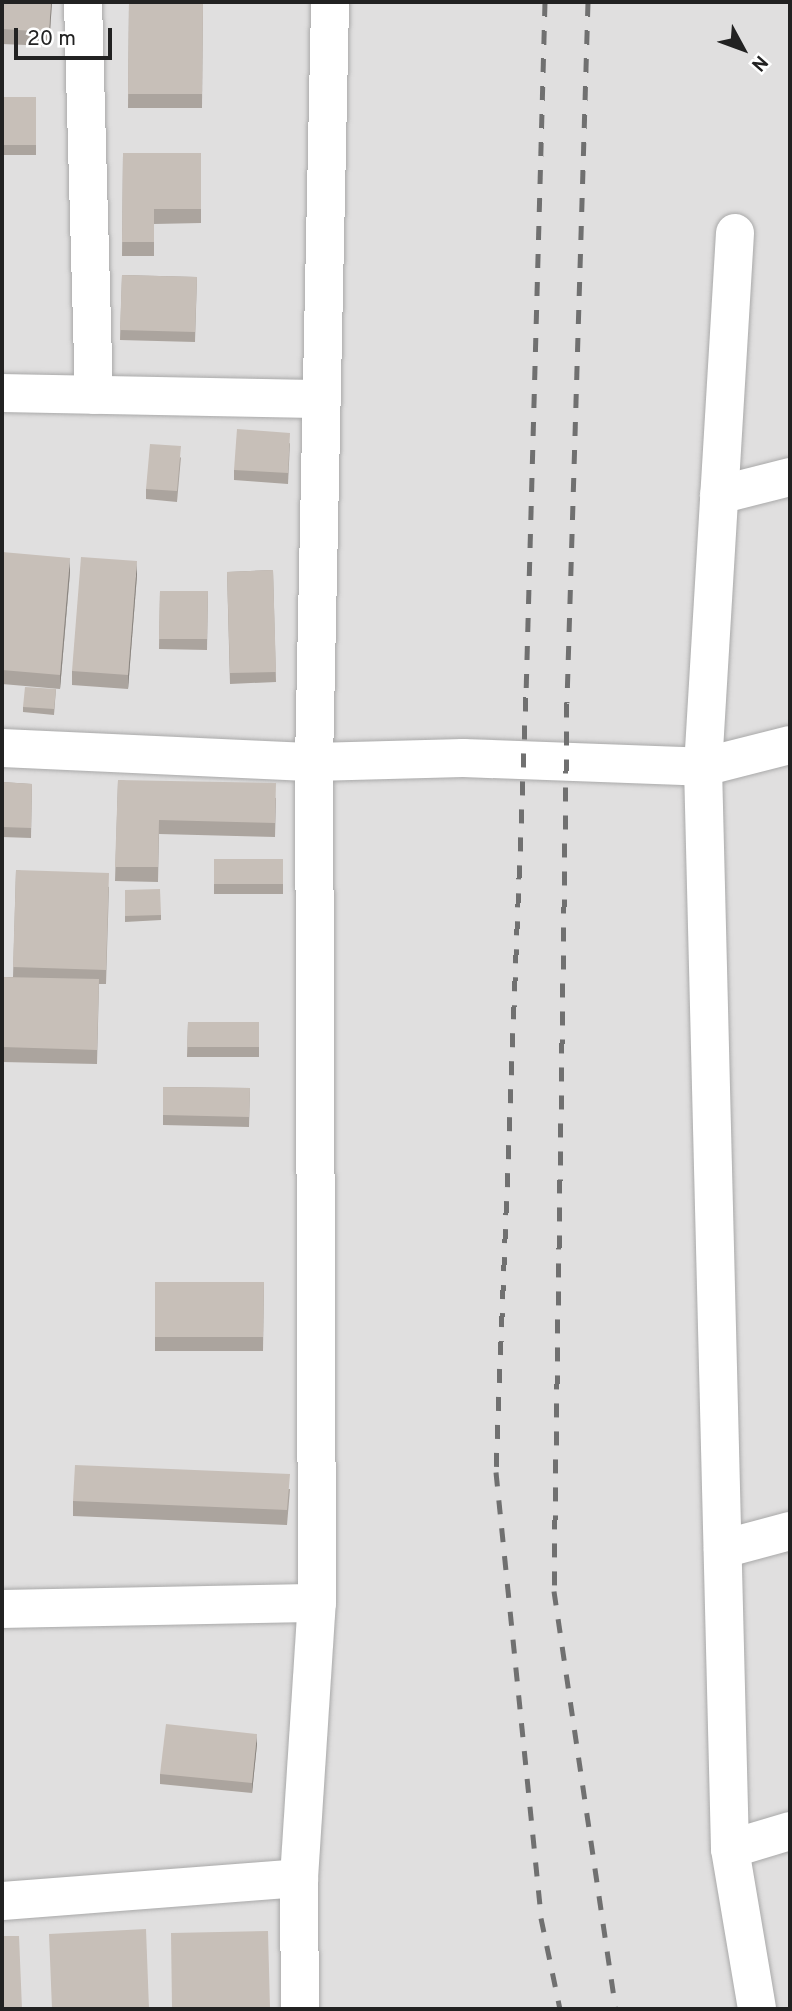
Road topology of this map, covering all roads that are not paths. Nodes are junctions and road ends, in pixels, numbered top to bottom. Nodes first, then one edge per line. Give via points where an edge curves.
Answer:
1 (83, 2) edge
2 (330, 2) edge
3 (735, 233) dead end
4 (2, 393) edge
5 (94, 395) junction
6 (322, 399) junction
7 (790, 477) edge
8 (719, 495) junction
9 (790, 745) edge
10 (2, 748) edge
11 (314, 762) junction
12 (703, 767) junction
13 (790, 1531) edge
14 (723, 1549) junction
15 (317, 1603) junction
16 (2, 1609) edge
17 (790, 1831) edge
18 (730, 1849) junction
19 (299, 1878) junction
20 (2, 1900) edge
21 (300, 2009) edge
22 (757, 2009) edge

1 - 5 street
2 - 6 street
3 - 8 street
4 - 5 street
5 - 6 street
6 - 11 street
7 - 8 street
8 - 12 street
9 - 12 street
10 - 11 street
11 - 12 street via 463,758
11 - 15 street
12 - 14 street
13 - 14 street
14 - 18 street
15 - 16 street
15 - 19 street
17 - 18 street
18 - 22 street
19 - 20 street
19 - 21 street

